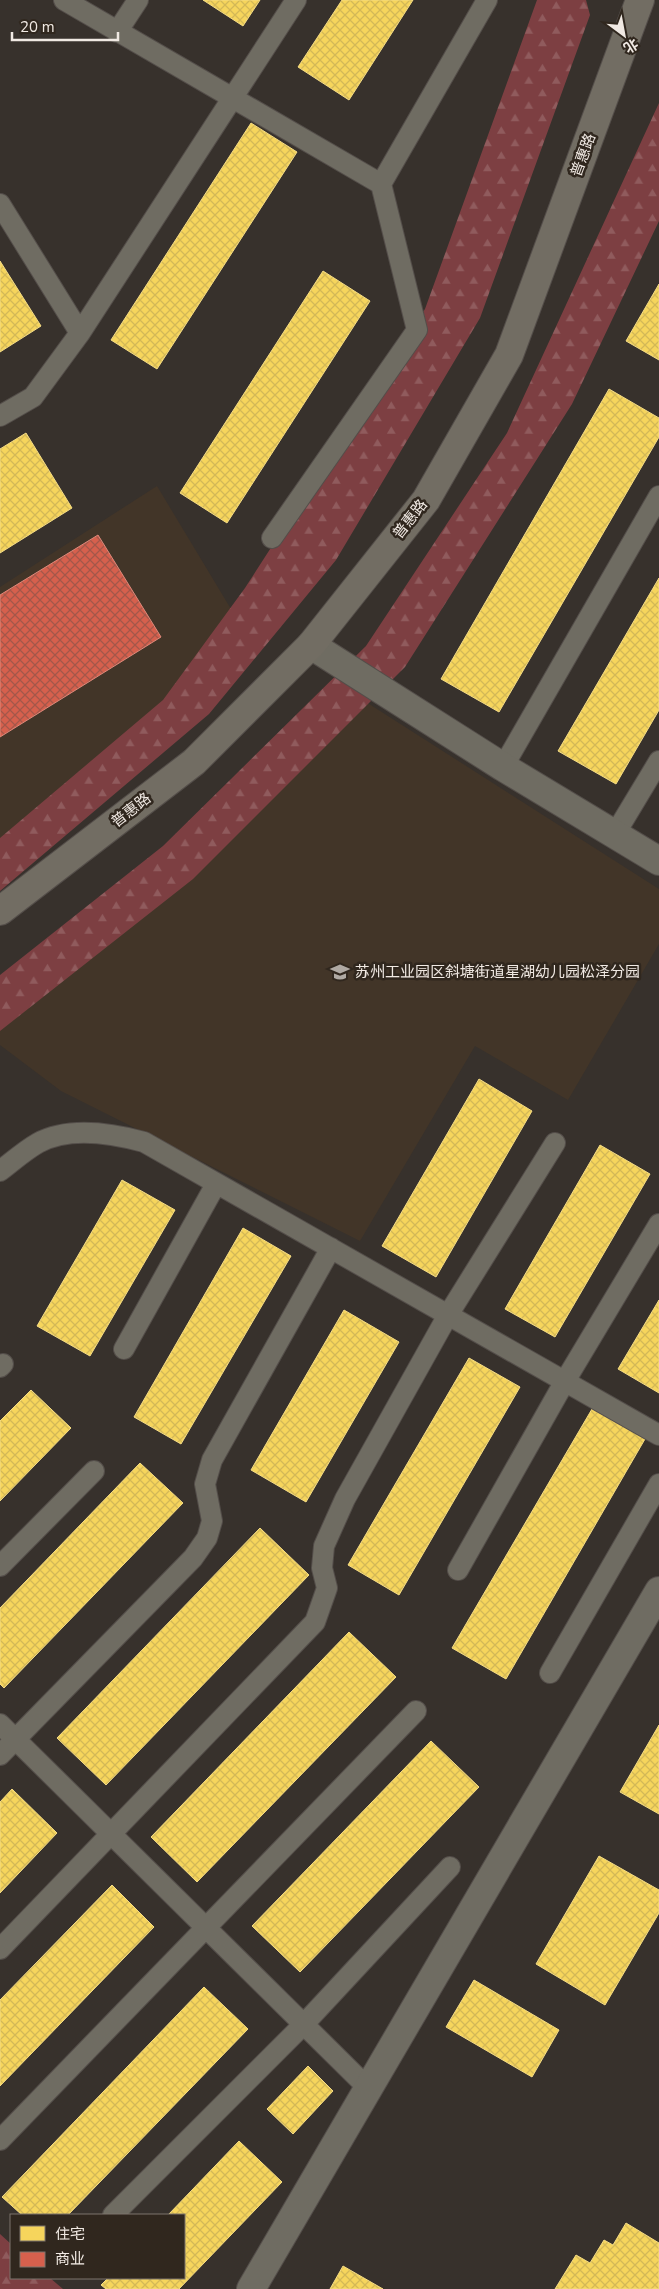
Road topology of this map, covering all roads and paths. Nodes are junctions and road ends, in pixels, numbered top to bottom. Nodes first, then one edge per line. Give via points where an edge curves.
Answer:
1 (64, 0) edge
2 (138, 0) edge
3 (296, 0) edge
4 (487, 0) edge
5 (640, 0) edge
6 (118, 32) junction
7 (231, 98) junction
8 (380, 184) junction
9 (0, 204) edge
10 (7, 229) edge
11 (80, 333) junction
12 (0, 416) edge
13 (659, 496) edge
14 (272, 538) dead end
15 (311, 645) junction
16 (659, 761) edge
17 (503, 767) junction
18 (615, 834) junction
19 (659, 861) edge
20 (0, 911) edge
21 (555, 1143) dead end
22 (0, 1171) edge
23 (216, 1184) junction
24 (659, 1224) edge
25 (331, 1248) junction
26 (448, 1315) junction
27 (124, 1349) dead end
28 (565, 1381) junction
29 (659, 1434) edge
30 (94, 1471) dead end
31 (659, 1484) edge
32 (0, 1566) edge
33 (458, 1570) dead end
34 (659, 1591) edge
35 (550, 1674) dead end
36 (416, 1711) dead end
37 (0, 1724) edge
38 (15, 1739) junction
39 (0, 1755) edge
40 (110, 1834) junction
41 (450, 1867) dead end
42 (207, 1929) junction
43 (0, 1949) edge
44 (304, 2024) junction
45 (368, 2088) junction
46 (0, 2140) edge
47 (114, 2214) edge
48 (251, 2289) edge

1 - 6 lane
2 - 6 lane
3 - 7 lane
4 - 8 lane
5 - 15 main road, 普惠路 via 509,355 426,500
6 - 7 lane
7 - 8 lane
7 - 11 lane
8 - 14 lane via 417,330
9 - 10 lane
10 - 11 lane
11 - 12 lane via 34,397
13 - 17 lane
15 - 17 street
15 - 20 main road, 普惠路 via 194,762
16 - 18 lane
17 - 18 street
18 - 19 street
21 - 26 lane
22 - 23 lane via 39,1143 75,1132 114,1134 144,1142
23 - 25 lane
23 - 27 lane
24 - 28 lane
25 - 26 lane
25 - 38 lane via 212,1460 205,1484 212,1521 207,1538 193,1558
26 - 28 lane
26 - 40 lane via 332,1526 324,1546 322,1568 327,1588 315,1622
28 - 29 lane
28 - 33 lane
30 - 32 lane
31 - 35 lane
34 - 45 street
36 - 42 lane
37 - 38 lane
38 - 39 lane
38 - 40 lane
40 - 42 lane
40 - 43 lane
41 - 44 lane
42 - 44 lane
42 - 46 lane
44 - 45 lane
44 - 47 lane
45 - 48 street

